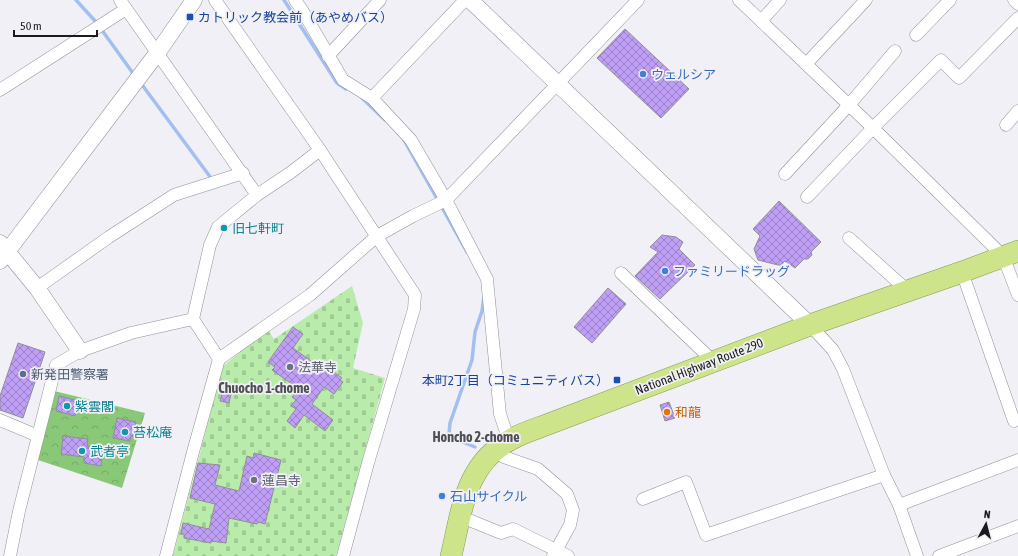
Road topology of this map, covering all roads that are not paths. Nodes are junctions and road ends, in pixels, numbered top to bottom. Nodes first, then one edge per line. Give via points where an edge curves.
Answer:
1 (194, 0) edge
2 (215, 0) edge
3 (294, 0) edge
4 (380, 0) edge
5 (465, 0) edge
6 (470, 0) edge
7 (638, 0) edge
8 (739, 0) edge
9 (780, 0) edge
10 (866, 0) edge
11 (950, 0) edge
12 (1014, 0) edge
13 (123, 4) edge
14 (1018, 4) edge
15 (1018, 18) edge
16 (761, 21) junction
17 (916, 35) dead end
18 (895, 51) dead end
19 (158, 52) junction
20 (328, 56) junction
21 (806, 64) junction
22 (558, 84) junction
23 (0, 90) edge
24 (372, 98) junction
25 (849, 105) junction
26 (1018, 111) edge
27 (1006, 125) dead end
28 (873, 128) junction
29 (320, 150) junction
30 (243, 173) junction
31 (785, 174) dead end
32 (257, 195) junction
33 (807, 197) dead end
34 (446, 200) junction
35 (377, 236) junction
36 (849, 238) dead end
37 (2, 252) edge
38 (1010, 254) edge
39 (962, 272) junction
40 (621, 273) dead end
41 (37, 288) junction
42 (908, 291) junction
43 (1018, 295) edge
44 (193, 319) junction
45 (810, 325) junction
46 (80, 351) junction
47 (219, 359) junction
48 (713, 361) junction
49 (0, 420) edge
50 (1014, 421) dead end
51 (38, 436) junction
52 (503, 444) junction
53 (1018, 460) edge
54 (884, 475) junction
55 (643, 499) dead end
56 (898, 505) junction
57 (460, 519) junction
58 (1018, 526) edge
59 (555, 553) edge
60 (10, 556) edge
61 (166, 556) edge
62 (343, 556) edge
63 (451, 556) edge
64 (568, 556) edge
65 (917, 556) edge
66 (939, 556) edge

1 - 19 street
2 - 29 street
3 - 20 street
4 - 20 street
5 - 24 street
6 - 22 street
7 - 22 street
8 - 16 street
9 - 16 street
10 - 21 street
11 - 17 street
12 - 14 street
13 - 19 street
13 - 23 street
15 - 28 street via 959,78 941,60
16 - 21 street
18 - 25 street
19 - 30 street
19 - 37 street
20 - 24 street via 343,80
21 - 25 street
22 - 34 street
22 - 45 street
24 - 34 street via 411,140
25 - 28 street
25 - 31 street
26 - 27 street
28 - 33 street
28 - 38 street
29 - 32 street
29 - 35 street
30 - 32 street
30 - 41 street via 174,195
32 - 44 street via 218,227 210,245
34 - 35 street
34 - 52 street via 487,279 500,414 506,432
35 - 47 street via 310,295
35 - 62 street via 415,295 414,309
36 - 42 street
37 - 41 street
38 - 39 highway, National Highway Route 290
38 - 43 street
39 - 42 highway, National Highway Route 290
39 - 50 street
40 - 48 street
41 - 46 street
42 - 45 highway, National Highway Route 290
44 - 46 street via 131,332
44 - 47 street
45 - 48 highway, National Highway Route 290
45 - 54 street via 833,350 843,369
46 - 51 street via 56,365
47 - 61 street
48 - 52 highway, National Highway Route 290
49 - 51 street
51 - 60 street
52 - 57 highway, National Highway Route 290 via 488,456 470,482
52 - 59 street via 504,457 538,469 567,494 573,510 570,525
53 - 56 street
54 - 55 street via 706,535 686,482
54 - 56 street
56 - 65 street
57 - 59 street via 501,533 512,529
57 - 63 highway, National Highway Route 290
58 - 66 street
59 - 64 street

